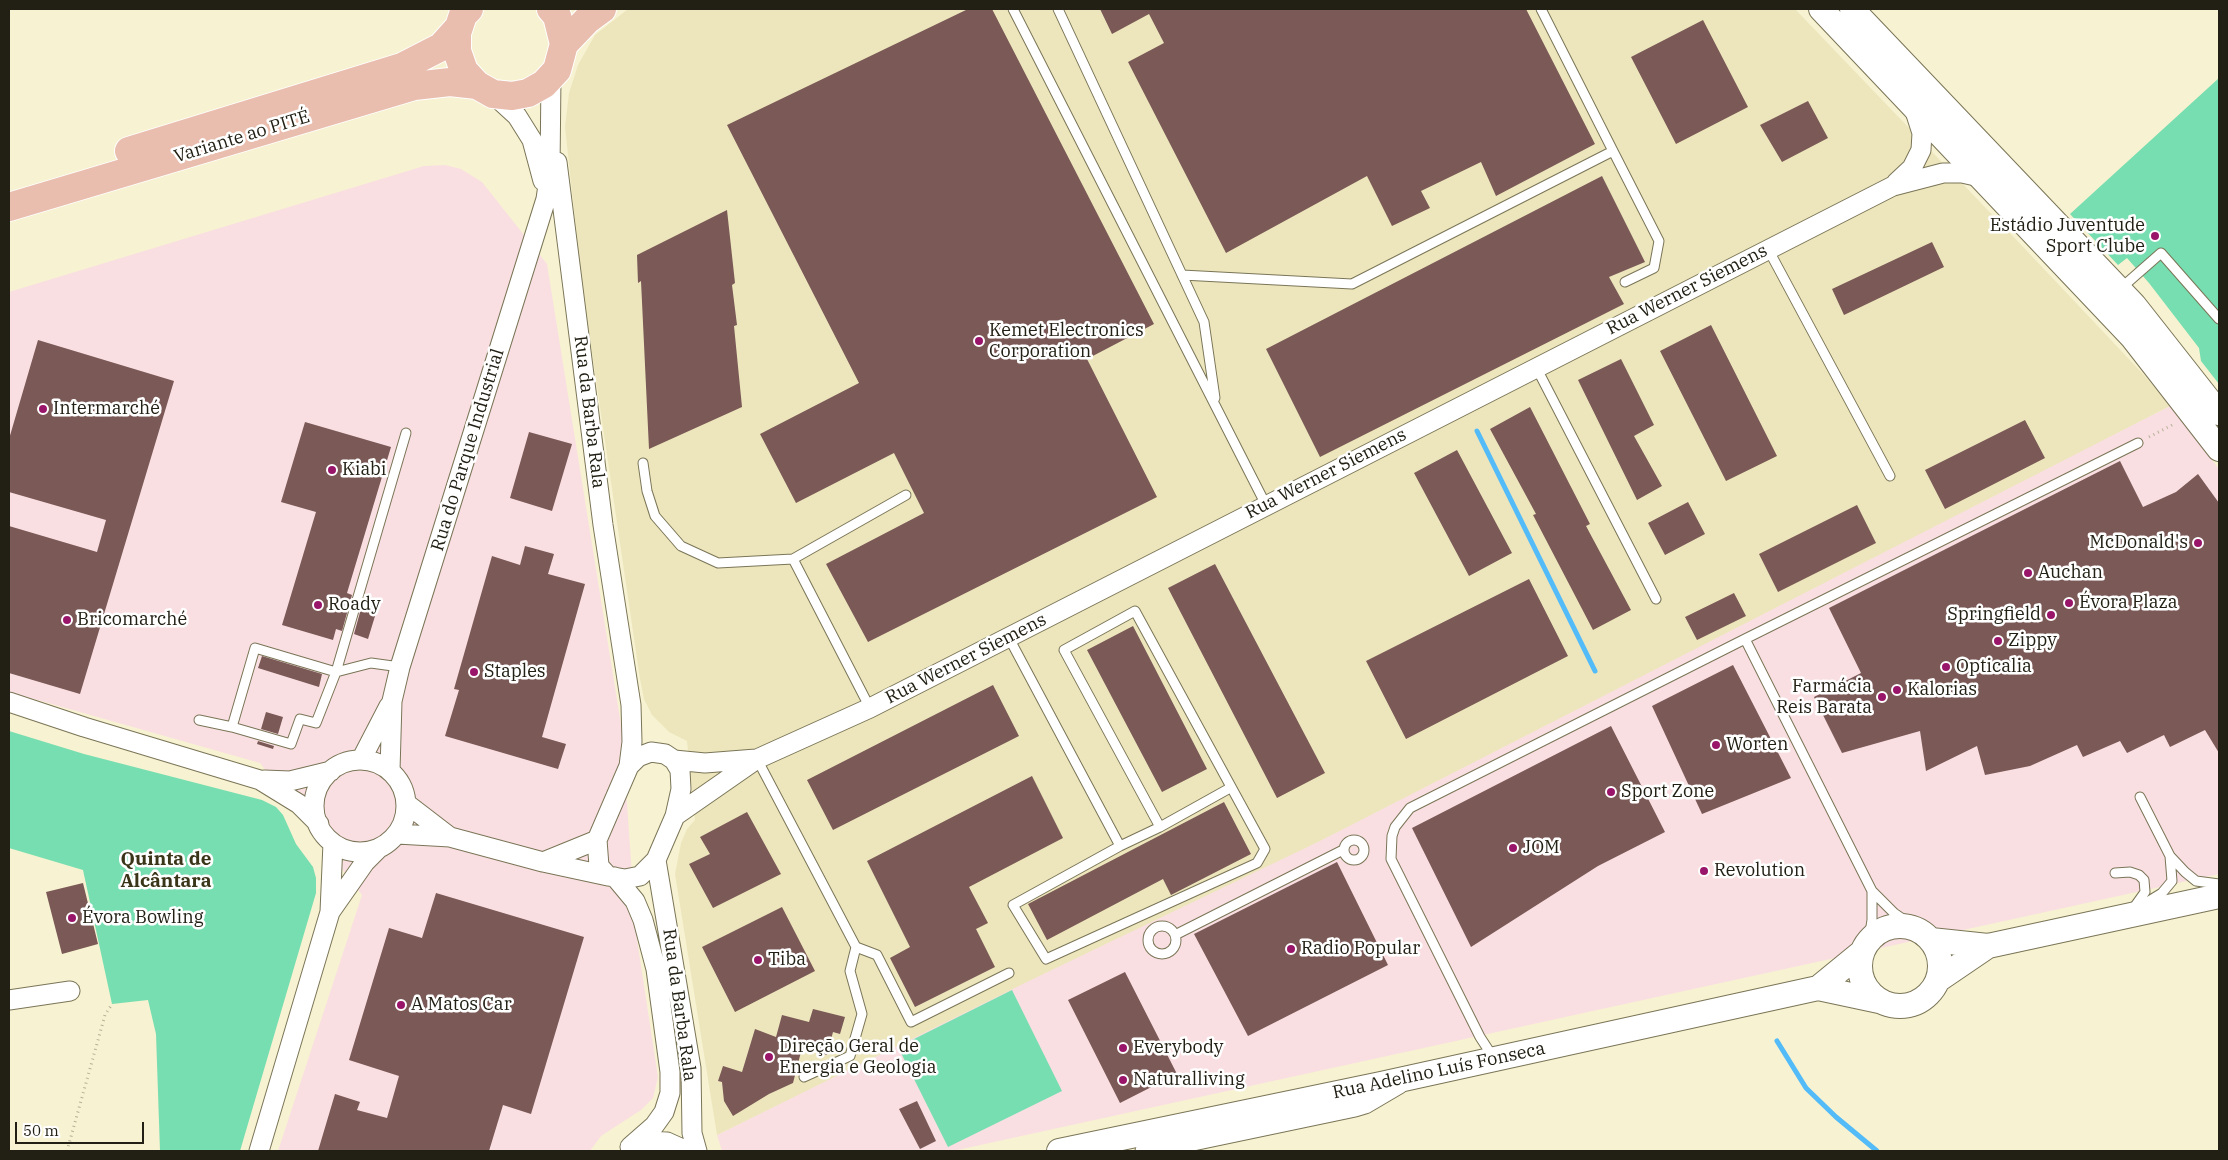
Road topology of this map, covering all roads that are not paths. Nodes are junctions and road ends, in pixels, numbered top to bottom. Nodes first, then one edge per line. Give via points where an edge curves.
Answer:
1 (551, 9) edge
2 (602, 9) edge
3 (1013, 9) edge
4 (1058, 9) edge
5 (1541, 9) edge
6 (1821, 9) edge
7 (1852, 9) edge
8 (464, 18) edge
9 (564, 44) junction
10 (552, 76) junction
11 (485, 89) junction
12 (1914, 108) junction
13 (551, 118) junction
14 (1613, 151) junction
15 (1980, 177) junction
16 (1893, 186) junction
17 (9, 188) edge
18 (546, 199) junction
19 (9, 206) edge
20 (1768, 248) junction
21 (1182, 275) junction
22 (1625, 282) dead end
23 (2120, 289) junction
24 (2219, 319) edge
25 (1536, 367) junction
26 (1216, 406) junction
27 (2219, 414) edge
28 (406, 433) dead end
29 (2138, 443) road end
30 (2219, 448) edge
31 (643, 463) dead end
32 (1890, 476) dead end
33 (906, 495) dead end
34 (1266, 505) junction
35 (793, 559) junction
36 (1656, 599) dead end
37 (1009, 638) junction
38 (1745, 639) junction
39 (400, 667) junction
40 (336, 672) junction
41 (392, 701) junction
42 (9, 702) edge
43 (631, 704) junction
44 (870, 708) junction
45 (199, 720) dead end
46 (232, 727) junction
47 (651, 752) junction
48 (757, 759) junction
49 (361, 760) junction
50 (674, 760) junction
51 (629, 766) junction
52 (331, 771) junction
53 (390, 771) junction
54 (260, 780) junction
55 (1230, 788) junction
56 (2140, 797) dead end
57 (406, 804) junction
58 (675, 816) junction
59 (319, 824) junction
60 (1160, 827) junction
61 (397, 834) junction
62 (450, 837) junction
63 (597, 840) junction
64 (333, 843) junction
65 (1120, 846) junction
66 (379, 848) junction
67 (1343, 850) dead end
68 (2170, 856) junction
69 (656, 860) junction
70 (543, 862) junction
71 (2115, 873) dead end
72 (612, 877) junction
73 (2219, 884) edge
74 (1872, 891) junction
75 (2219, 896) edge
76 (330, 912) junction
77 (2126, 915) junction
78 (1175, 935) dead end
79 (1925, 935) junction
80 (1865, 945) junction
81 (1988, 946) junction
82 (856, 947) junction
83 (1008, 973) dead end
84 (1938, 980) junction
85 (1818, 988) junction
86 (70, 991) dead end
87 (9, 1000) edge
88 (1879, 1001) junction
89 (1494, 1059) junction
90 (804, 1077) dead end
91 (1417, 1077) junction
92 (627, 1149) edge
93 (259, 1151) edge
94 (687, 1151) edge
95 (696, 1151) edge
96 (1059, 1151) edge
97 (1145, 1151) edge

1 - 9 main road via 564,33
2 - 9 main road
3 - 26 lane
4 - 21 lane
5 - 14 lane
6 - 12 street
7 - 23 street
8 - 11 main road via 457,51 464,71
8 - 17 main road, Variante ao PITÉ via 441,47 402,67
9 - 10 main road
10 - 11 main road, Variante ao PITÉ via 528,93 512,96
10 - 13 street, Rua da Barba Rala
11 - 18 street via 517,116 532,140
11 - 19 main road, Variante ao PITÉ via 450,82 414,86
12 - 15 street
12 - 16 street via 1922,133 1921,150 1912,168
13 - 18 street, Rua da Barba Rala
13 - 43 street, Rua da Barba Rala via 604,525
14 - 21 lane via 1352,284
14 - 22 lane via 1659,240 1654,268
15 - 16 street via 1943,173
15 - 30 street via 2132,337
16 - 20 street, Rua Werner Siemens
18 - 39 street, Rua do Parque Industrial
20 - 25 street, Rua Werner Siemens
20 - 32 lane
21 - 26 lane via 1204,322
23 - 24 lane via 2161,253
23 - 27 street
25 - 34 street, Rua Werner Siemens
25 - 36 lane
26 - 34 lane
28 - 40 lane
29 - 38 lane
31 - 35 lane via 655,516 681,546 718,563
33 - 35 lane
34 - 37 street, Rua Werner Siemens
35 - 44 lane
37 - 44 street, Rua Werner Siemens
37 - 65 lane
38 - 74 lane
38 - 89 lane via 1410,808 1395,827 1391,859
39 - 40 lane via 370,663
39 - 41 street, Rua do Parque Industrial
40 - 46 lane via 316,723 300,719 291,744
40 - 46 lane via 255,648
41 - 49 street, Rua do Parque Industrial
41 - 53 street, Rua do Parque Industrial
42 - 54 street
43 - 47 street, Rua da Barba Rala
43 - 51 street, Rua da Barba Rala
44 - 48 street, Rua Werner Siemens
45 - 46 lane
47 - 50 street, Rua Werner Siemens via 665,754
47 - 51 street via 638,757
48 - 50 street, Rua Werner Siemens via 706,763
48 - 58 street, Rua Werner Siemens
48 - 82 lane
49 - 52 street via 345,762
49 - 53 street via 376,762
50 - 58 street via 680,770 681,789
51 - 63 street, Rua da Barba Rala
52 - 54 street via 290,781
52 - 59 street via 320,784 315,799
53 - 57 street via 399,780
54 - 59 street via 299,804
55 - 60 lane
55 - 60 lane via 1135,611 1064,650
55 - 65 lane via 1265,849 1257,863 1046,959 1013,905
56 - 68 lane
57 - 61 street via 404,820
57 - 62 street
58 - 69 street
59 - 64 street
60 - 65 lane
61 - 62 street
61 - 66 street
62 - 70 street
63 - 70 street
63 - 72 street, Rua da Barba Rala via 599,866
64 - 66 street via 363,852
64 - 76 street
66 - 76 street via 364,862
67 - 78 lane
68 - 73 lane via 2190,877
68 - 77 lane via 2172,881 2168,887
69 - 72 street via 640,876
69 - 95 street, Rua da Barba Rala via 691,1068 692,1133
70 - 72 street
71 - 77 lane via 2139,875 2145,885 2142,898
72 - 92 street, Rua da Barba Rala via 635,901 643,920 656,969 670,1072 670,1093 664,1112 654,1126
74 - 79 lane
74 - 80 lane via 1872,920
75 - 77 street
76 - 93 street
77 - 81 street
79 - 80 street via 1905,925 1894,926 1883,929
79 - 81 street
79 - 84 street via 1940,958
80 - 85 street, Rua Adelino Luís Fonseca
80 - 88 street via 1859,972 1864,985
81 - 84 street
82 - 83 lane via 877,955 911,1022
82 - 90 lane via 850,971 862,1014 850,1056
84 - 88 street via 1928,995 1916,1003 1892,1005
85 - 88 street, Rua Adelino Luís Fonseca
85 - 89 street, Rua Adelino Luís Fonseca
86 - 87 street
89 - 91 street, Rua Adelino Luís Fonseca
91 - 96 street, Rua Adelino Luís Fonseca
91 - 97 street via 1360,1105
92 - 94 street via 647,1141 667,1142

